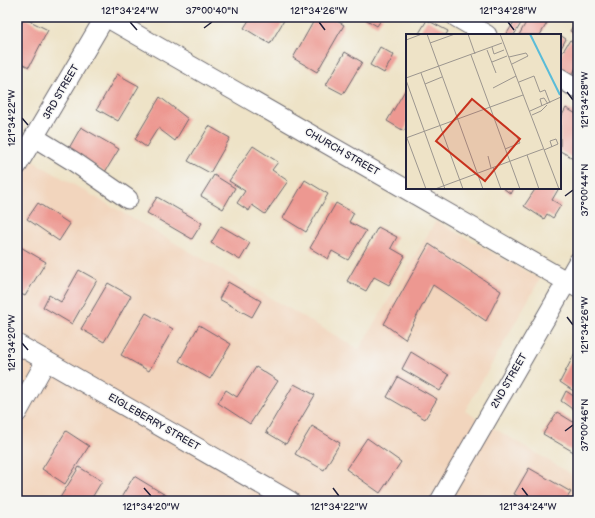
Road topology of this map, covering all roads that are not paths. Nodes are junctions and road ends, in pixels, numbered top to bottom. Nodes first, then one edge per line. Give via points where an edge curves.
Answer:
1 (105, 17) edge
2 (456, 17) edge
3 (485, 34) edge
4 (561, 79) edge
5 (578, 89) edge
6 (34, 137) junction
7 (19, 156) edge
8 (128, 199) dead end
9 (578, 262) edge
10 (572, 284) edge
11 (17, 344) edge
12 (46, 360) junction
13 (17, 413) edge
14 (290, 501) edge
15 (440, 501) edge

1 - 6 street, 3RD STREET
1 - 10 street, CHURCH STREET
2 - 3 street
4 - 5 street
6 - 7 street, 3RD STREET
6 - 8 street
9 - 10 street, 2ND STREET
10 - 15 street, 2ND STREET
11 - 12 street, EIGLEBERRY STREET
12 - 13 street
12 - 14 street, EIGLEBERRY STREET

